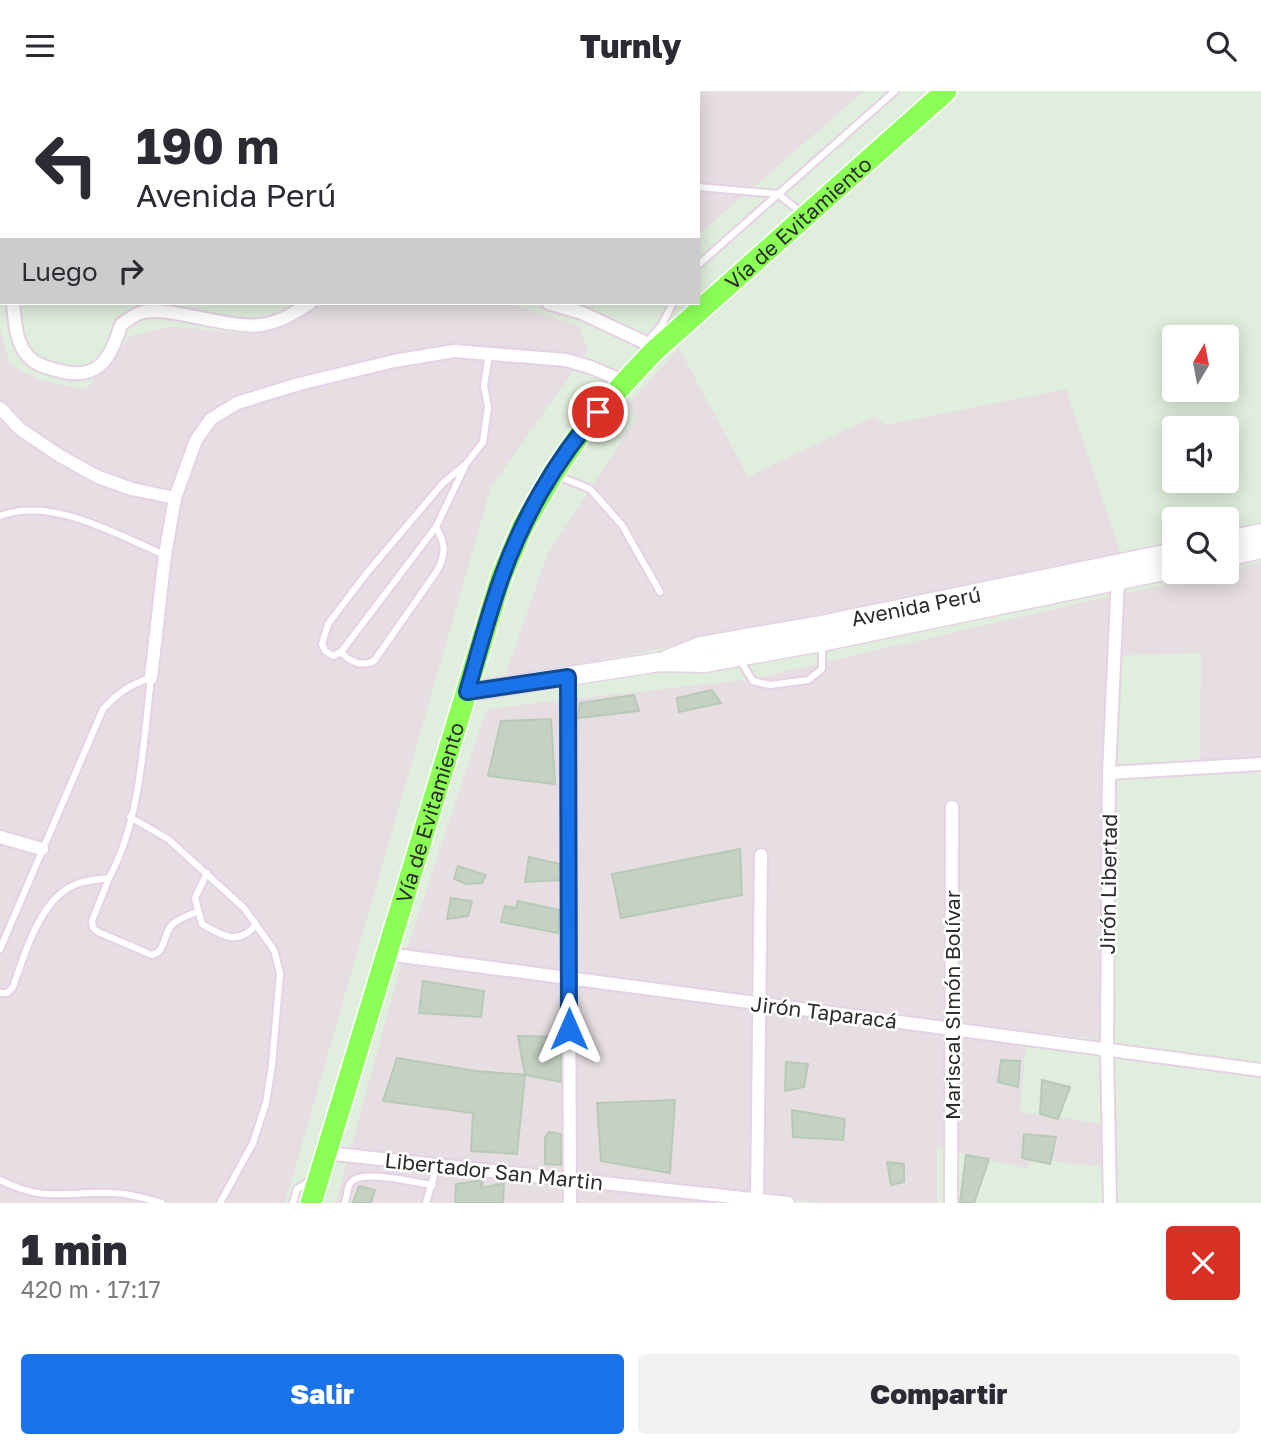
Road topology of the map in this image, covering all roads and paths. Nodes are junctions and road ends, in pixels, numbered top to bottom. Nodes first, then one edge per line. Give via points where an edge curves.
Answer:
1 (895, 91) edge
2 (946, 91) edge
3 (700, 187) edge
4 (778, 194) junction
5 (804, 215) junction
6 (700, 263) edge
7 (700, 304) edge
8 (13, 305) edge
9 (307, 305) edge
10 (555, 305) edge
11 (672, 305) edge
12 (698, 305) edge
13 (649, 347) junction
14 (489, 352) junction
15 (625, 382) junction
16 (0, 408) edge
17 (466, 464) junction
18 (553, 474) junction
19 (174, 498) junction
20 (0, 516) edge
21 (436, 527) junction
22 (1261, 533) edge
23 (1239, 538) edge
24 (1261, 549) edge
25 (1239, 554) edge
26 (165, 555) junction
27 (1162, 557) edge
28 (1162, 570) edge
29 (1118, 574) junction
30 (660, 592) dead end
31 (822, 633) junction
32 (741, 647) junction
33 (341, 652) junction
34 (568, 677) junction
35 (151, 678) junction
36 (467, 692) junction
37 (1261, 764) edge
38 (1110, 773) junction
39 (952, 807) dead end
40 (130, 817) junction
41 (0, 837) edge
42 (41, 849) junction
43 (761, 855) dead end
44 (207, 873) junction
45 (109, 878) junction
46 (197, 912) junction
47 (256, 925) junction
48 (0, 949) edge
49 (387, 954) junction
50 (569, 979) junction
51 (0, 993) edge
52 (759, 1003) junction
53 (951, 1028) junction
54 (1107, 1049) junction
55 (1261, 1070) edge
56 (326, 1153) junction
57 (357, 1156) junction
58 (438, 1163) junction
59 (319, 1176) junction
60 (358, 1176) junction
61 (0, 1180) edge
62 (570, 1180) junction
63 (433, 1185) junction
64 (757, 1201) edge
65 (162, 1203) edge
66 (220, 1203) edge
67 (293, 1203) edge
68 (311, 1203) edge
69 (345, 1203) edge
70 (426, 1203) edge
71 (570, 1203) edge
72 (788, 1203) edge
73 (951, 1203) edge
74 (1110, 1203) edge

1 - 4 lane
2 - 5 highway, Vía de Evitamiento
3 - 4 lane
4 - 5 lane
4 - 6 lane
5 - 7 highway, Vía de Evitamiento
8 - 9 street via 18,339 28,357 73,375 93,371 113,351 121,325 141,312 259,325 288,317
10 - 13 street via 582,313
11 - 13 lane
12 - 13 highway, Vía de Evitamiento
13 - 15 highway, Vía de Evitamiento
14 - 15 street via 566,360
14 - 17 lane via 483,443
14 - 19 street via 454,351 394,361 237,403 211,419 196,440
15 - 18 highway, Vía de Evitamiento via 584,428
16 - 19 street via 20,429 98,477
17 - 21 lane
17 - 33 lane via 443,483 328,624 321,644 333,656
18 - 30 lane via 590,489 622,525
18 - 36 highway, Vía de Evitamiento via 523,526 501,578
19 - 26 street
20 - 26 lane via 15,510 60,513
21 - 33 lane
21 - 33 lane via 445,547 444,558 374,661 351,662
22 - 23 main road
24 - 25 main road
26 - 35 street
27 - 29 main road, Avenida Perú
28 - 29 main road, Avenida Perú
29 - 31 main road, Avenida Perú
29 - 38 street, Jirón Libertad
31 - 32 main road, Avenida Perú
31 - 32 lane via 822,669 808,680 770,685 753,681 743,665
32 - 34 main road, Avenida Perú via 700,646 659,662
34 - 36 main road, Avenida Perú
34 - 50 street
35 - 40 lane
35 - 42 lane via 132,684 103,709
36 - 49 highway, Vía de Evitamiento
37 - 38 street
38 - 54 street, Jirón Libertad
39 - 53 street, Mariscal SImón Bolívar
40 - 44 lane via 168,839
40 - 45 lane via 123,852
41 - 42 street
42 - 48 lane
43 - 52 street
44 - 46 lane via 195,898
44 - 47 lane
45 - 46 lane via 93,927 152,955 162,949 170,927
45 - 51 lane via 85,881 54,900 33,933 13,987
46 - 47 lane via 202,924 236,938
47 - 66 lane via 274,950 280,973 272,1065 253,1143
49 - 50 street, Jirón Taparacá
49 - 56 highway, Vía de Evitamiento
50 - 52 street, Jirón Taparacá
50 - 62 street
52 - 53 street, Jirón Taparacá
52 - 64 street
53 - 54 street, Jirón Taparacá
53 - 73 street, Mariscal SImón Bolívar
54 - 55 street, Jirón Taparacá
54 - 74 street, Jirón Libertad
56 - 57 street, Libertador San Martin
56 - 59 highway, Vía de Evitamiento
57 - 58 street, Libertador San Martin
57 - 60 lane
58 - 62 street, Libertador San Martin
58 - 63 lane
59 - 67 lane via 297,1189
59 - 68 highway, Vía de Evitamiento
60 - 63 lane
60 - 69 lane via 349,1183
61 - 65 lane via 34,1198 113,1193
62 - 64 street, Libertador San Martin
62 - 71 street
63 - 70 lane
64 - 72 street, Libertador San Martin

